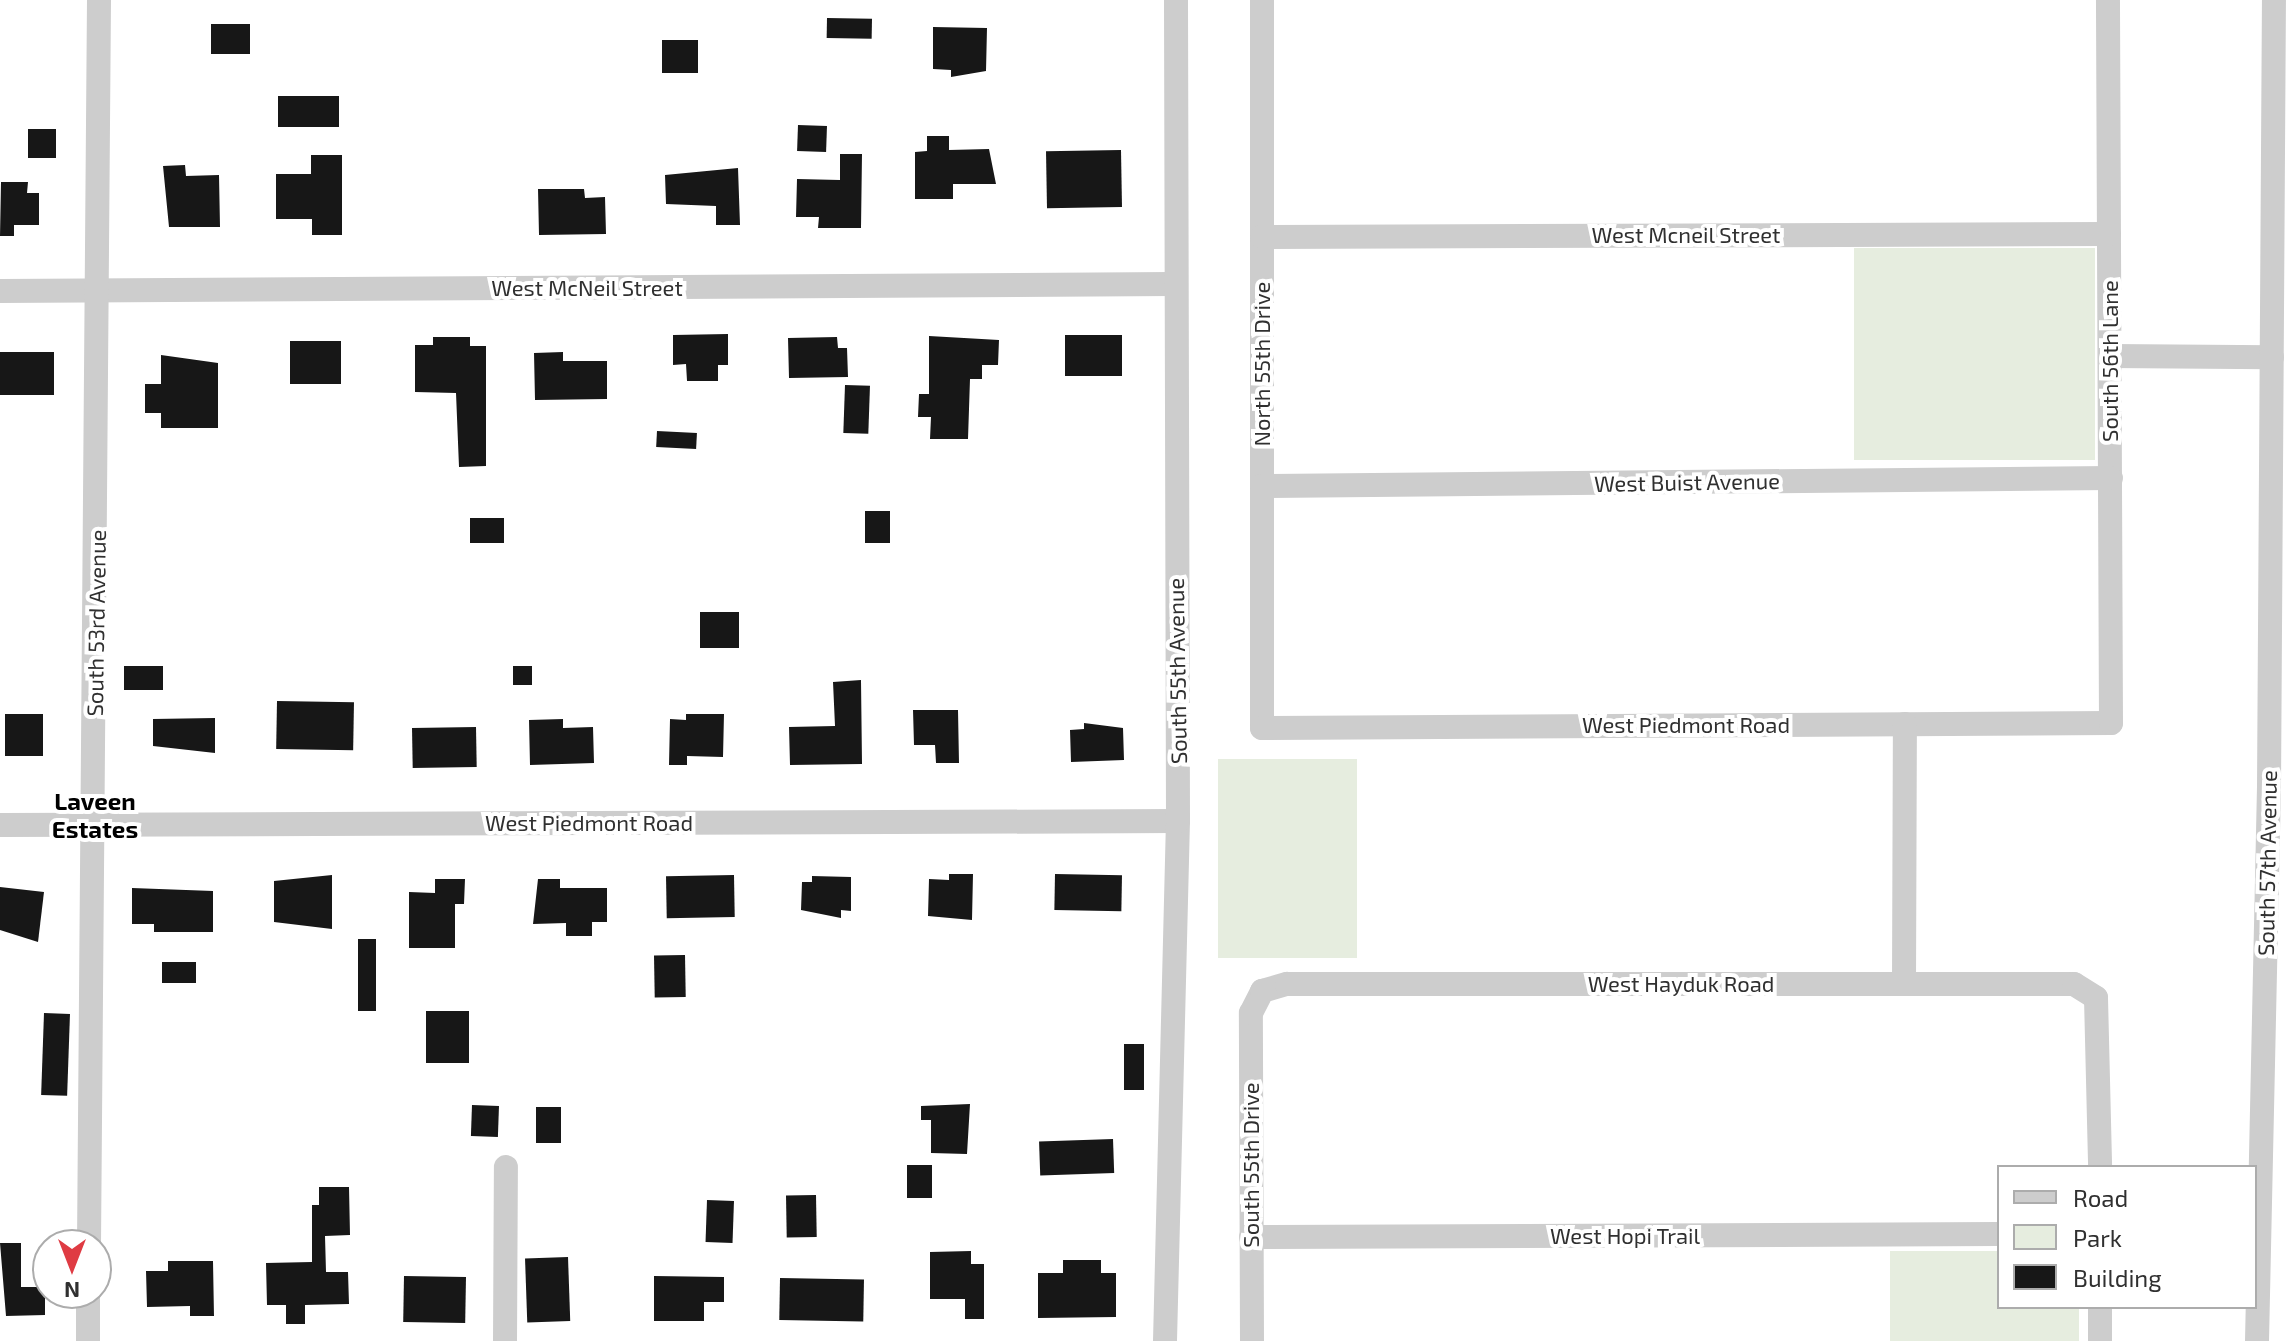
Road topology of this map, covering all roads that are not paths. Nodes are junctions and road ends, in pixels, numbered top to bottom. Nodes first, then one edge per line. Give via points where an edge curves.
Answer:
1 (99, 0) edge
2 (1176, 0) edge
3 (1262, 0) edge
4 (2108, 0) edge
5 (2274, 0) edge
6 (2109, 234) junction
7 (1262, 237) junction
8 (1173, 284) junction
9 (0, 291) edge
10 (99, 291) junction
11 (2110, 356) junction
12 (2272, 357) junction
13 (2111, 478) junction
14 (1262, 486) junction
15 (2111, 723) joint
16 (1905, 724) junction
17 (1262, 728) joint
18 (1178, 821) junction
19 (0, 825) edge
20 (94, 825) junction
21 (1904, 984) junction
22 (1262, 991) joint
23 (2100, 1165) edge
24 (506, 1167) dead end
25 (89, 1229) edge
26 (1997, 1234) edge
27 (1251, 1237) junction
28 (88, 1309) edge
29 (2100, 1309) edge
30 (88, 1341) edge
31 (505, 1341) edge
32 (1165, 1341) edge
33 (1252, 1341) edge
34 (2100, 1341) edge
35 (2257, 1341) edge

1 - 10 street, South 53rd Avenue
2 - 8 street, South 55th Avenue
3 - 7 street, North 55th Drive
4 - 6 street, South 56th Lane
5 - 12 street, South 57th Avenue
6 - 7 street, West Mcneil Street
6 - 11 street, South 56th Lane
7 - 14 street, North 55th Drive
8 - 10 street, West McNeil Street
8 - 18 street, South 55th Avenue
9 - 10 street, West McNeil Street
10 - 20 street, South 53rd Avenue
11 - 12 street
11 - 13 street, South 56th Lane
12 - 35 street, South 57th Avenue
13 - 14 street, West Buist Avenue
13 - 15 street, South 56th Lane
14 - 17 street, North 55th Drive
15 - 16 street, West Piedmont Road
16 - 17 street, West Piedmont Road
16 - 21 street
18 - 20 street, West Piedmont Road
18 - 32 street, South 55th Avenue
19 - 20 street, West Piedmont Road
20 - 25 street, South 53rd Avenue
21 - 22 street, West Hayduk Road via 1287,984
21 - 23 street, West Hayduk Road via 2074,984 2096,998
22 - 27 street, South 55th Drive via 1251,1013
24 - 31 street
26 - 27 street, West Hopi Trail
27 - 33 street, South 55th Drive
28 - 30 street
29 - 34 street

